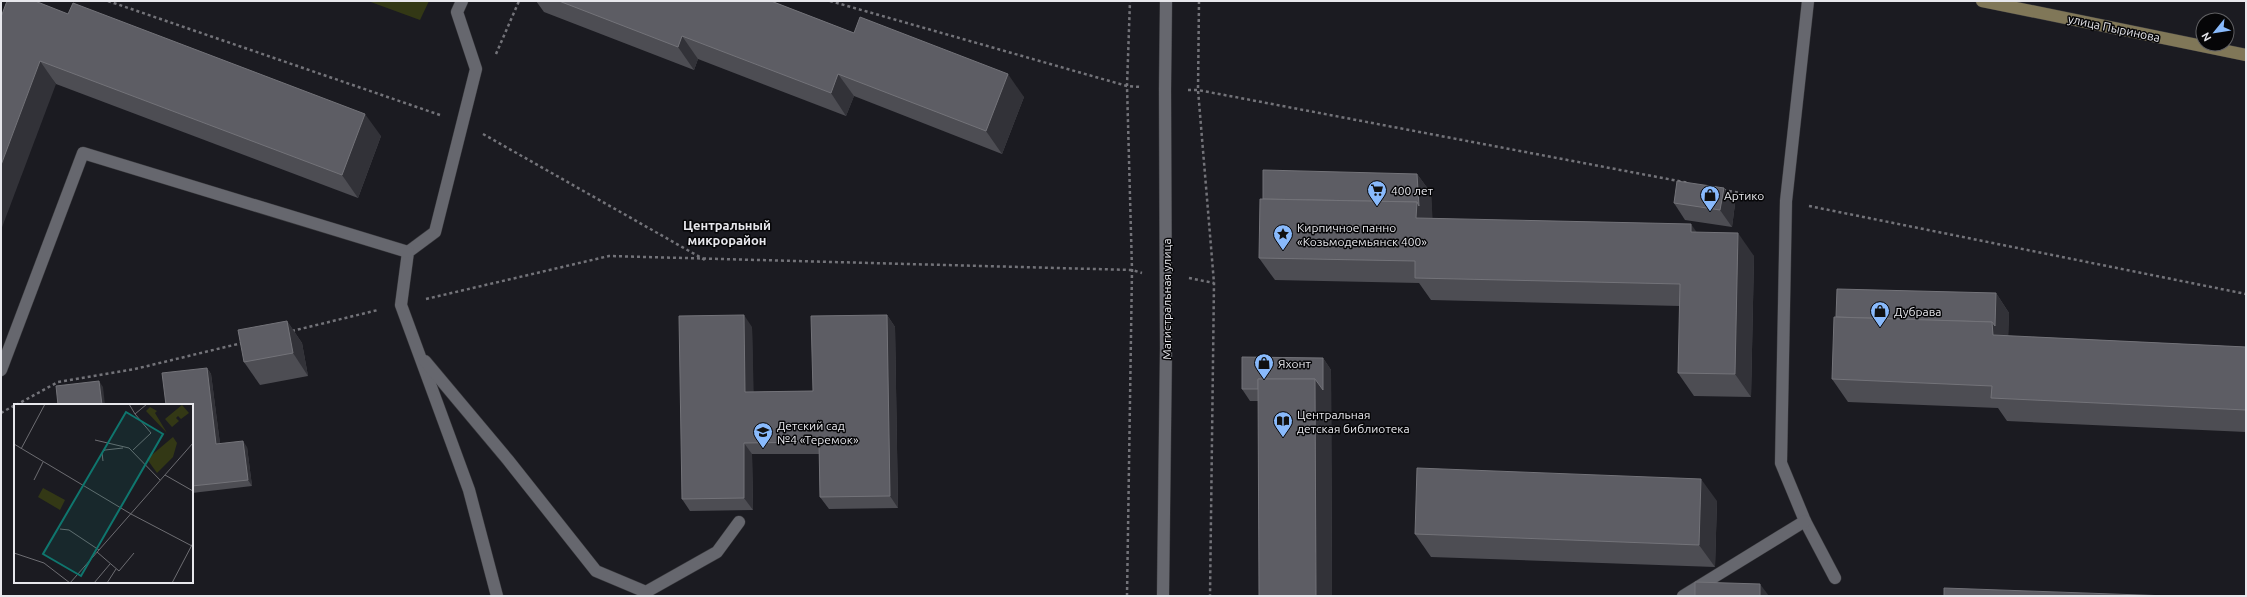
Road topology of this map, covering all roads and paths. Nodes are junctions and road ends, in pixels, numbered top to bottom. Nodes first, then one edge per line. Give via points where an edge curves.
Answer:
1 (108, 1) edge
2 (462, 1) edge
3 (830, 1) edge
4 (1130, 1) edge
5 (1166, 1) edge
6 (1199, 1) edge
7 (1808, 1) edge
8 (1982, 1) edge
9 (2246, 55) edge
10 (1127, 86) junction
11 (1165, 90) junction
12 (1198, 90) junction
13 (461, 122) junction
14 (1692, 184) edge
15 (1715, 188) edge
16 (1786, 202) junction
17 (408, 252) junction
18 (705, 260) junction
19 (1132, 270) junction
20 (1142, 273) dead end
21 (1182, 277) dead end
22 (1214, 283) junction
23 (2246, 294) edge
24 (402, 305) junction
25 (287, 332) edge
26 (249, 342) edge
27 (420, 355) junction
28 (1, 370) edge
29 (17, 404) edge
30 (14, 406) edge
31 (1, 413) edge
32 (1805, 521) junction
33 (739, 522) dead end
34 (1835, 578) dead end
35 (497, 596) edge
36 (1127, 596) edge
37 (1163, 596) edge
38 (1210, 596) edge
39 (1683, 596) edge

1 - 13 path
2 - 13 street via 457,12 476,69
3 - 10 path
4 - 10 path
5 - 11 street, Магистральная улица
6 - 12 path
7 - 16 street
8 - 9 main road, улица Пыринова
10 - 11 path
10 - 19 path
11 - 12 path
11 - 37 street, Магистральная улица via 1166,348
12 - 14 path
12 - 22 path
13 - 17 street via 435,232
13 - 18 path
15 - 16 path
16 - 23 path
16 - 32 street via 1781,463
17 - 24 street
17 - 28 street via 83,153
18 - 19 path
18 - 24 path via 609,256
19 - 20 path
19 - 36 path
21 - 22 path
22 - 38 path
24 - 25 path
24 - 27 street
26 - 29 path via 135,369 58,382
27 - 33 street via 596,571 646,592 717,552
27 - 35 street via 469,490
30 - 31 path
32 - 34 street
32 - 39 street

